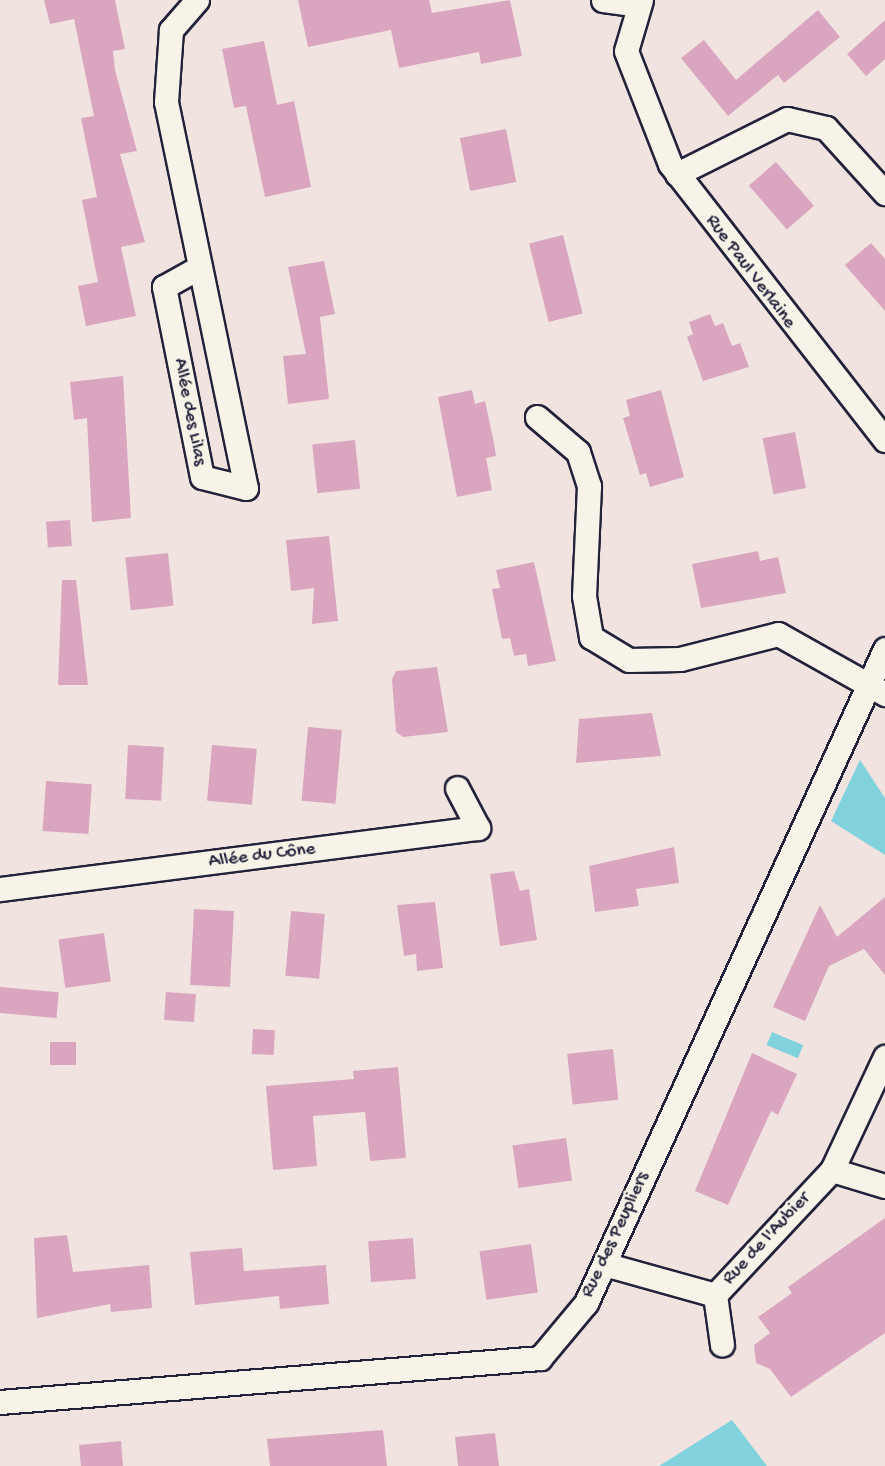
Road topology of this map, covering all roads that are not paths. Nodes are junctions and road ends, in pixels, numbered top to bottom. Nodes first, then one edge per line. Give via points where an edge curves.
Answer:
1 (197, 0) edge
2 (603, 0) edge
3 (639, 3) edge
4 (677, 174) junction
5 (885, 193) edge
6 (200, 267) junction
7 (537, 417) dead end
8 (885, 440) edge
9 (885, 649) edge
10 (878, 688) edge
11 (457, 788) dead end
12 (0, 889) edge
13 (885, 1057) edge
14 (832, 1170) junction
15 (885, 1186) edge
16 (604, 1264) junction
17 (715, 1295) junction
18 (722, 1345) dead end
19 (0, 1402) edge

1 - 6 street, Allée des Lilas via 171,30 166,102
2 - 3 street
3 - 4 street, Rue Paul Verlaine via 626,51 636,90
4 - 5 street via 787,119 826,128
4 - 8 street, Rue Paul Verlaine
6 - 6 street, Allée des Lilas via 163,287 202,477 246,488
7 - 10 street via 578,452 589,486 584,596 591,637 629,660 778,634
9 - 10 street, Rue des Peupliers
10 - 16 street, Rue des Peupliers
11 - 12 street, Allée du Cône via 478,828
13 - 14 street, Rue de l'Aubier
14 - 15 street
14 - 17 street, Rue de l'Aubier
16 - 17 street, Rue de l'Aubier
16 - 19 street, Rue des Peupliers via 586,1303 540,1358
17 - 18 street

